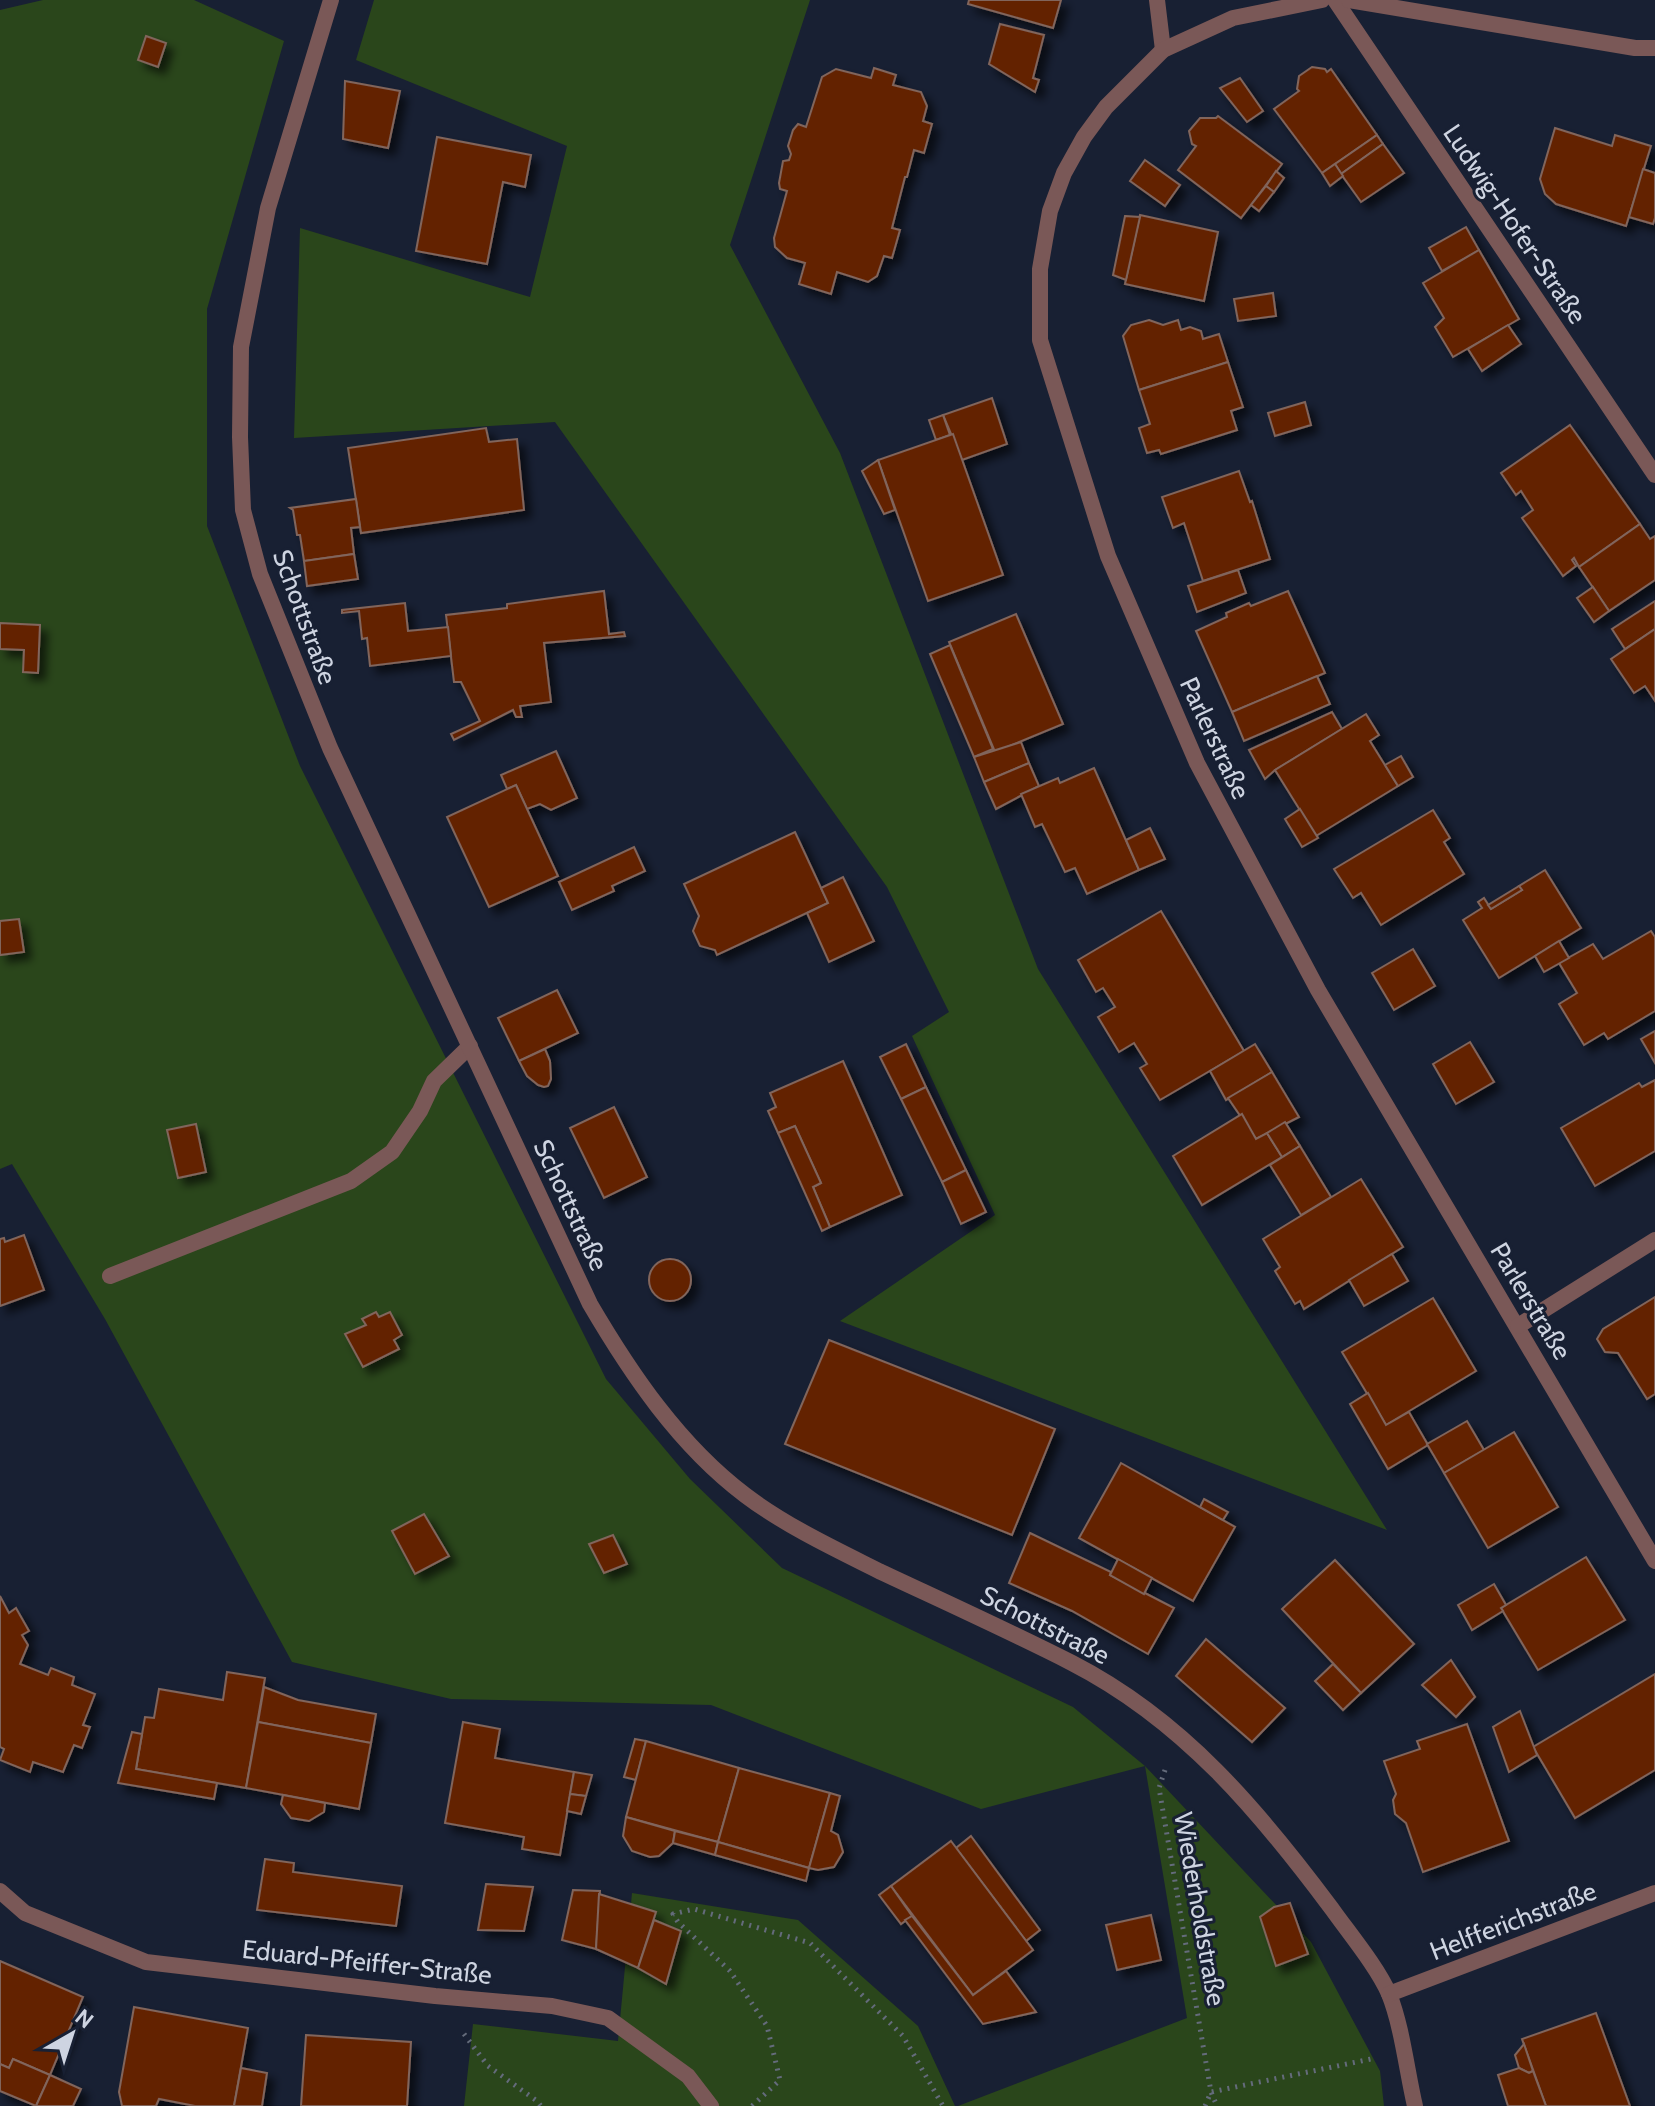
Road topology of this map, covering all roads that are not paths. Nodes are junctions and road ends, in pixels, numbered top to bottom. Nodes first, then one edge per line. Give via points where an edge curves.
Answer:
1 (331, 0) edge
2 (1157, 0) edge
3 (1322, 0) edge
4 (1335, 0) edge
5 (1349, 0) edge
6 (1655, 48) edge
7 (1163, 50) junction
8 (1655, 475) edge
9 (470, 1046) junction
10 (1655, 1240) edge
11 (110, 1276) dead end
12 (1518, 1326) junction
13 (1655, 1561) edge
14 (0, 1891) edge
15 (1655, 1893) edge
16 (1389, 1994) junction
17 (711, 2106) edge
18 (1415, 2106) edge

1 - 9 street, Schottstraße via 268,208 241,347 243,510 260,574 324,734
2 - 7 street
3 - 7 street, Parlerstraße via 1233,18
4 - 8 street, Ludwig-Hofer-Straße
5 - 6 street
7 - 12 street, Parlerstraße via 1106,107 1064,173 1050,211 1040,269 1040,340 1108,556 1197,763 1318,990
9 - 11 street via 434,1081 392,1152 351,1181
9 - 16 street, Schottstraße via 590,1304 624,1364 700,1454 744,1494 815,1539 1075,1665 1178,1734 1234,1786 1285,1846
10 - 12 street
12 - 13 street, Parlerstraße
14 - 17 street, Eduard-Pfeiffer-Straße via 25,1913 146,1962 552,2006 608,2018 688,2076
15 - 16 street, Helfferichstraße
16 - 18 street, Schottstraße

